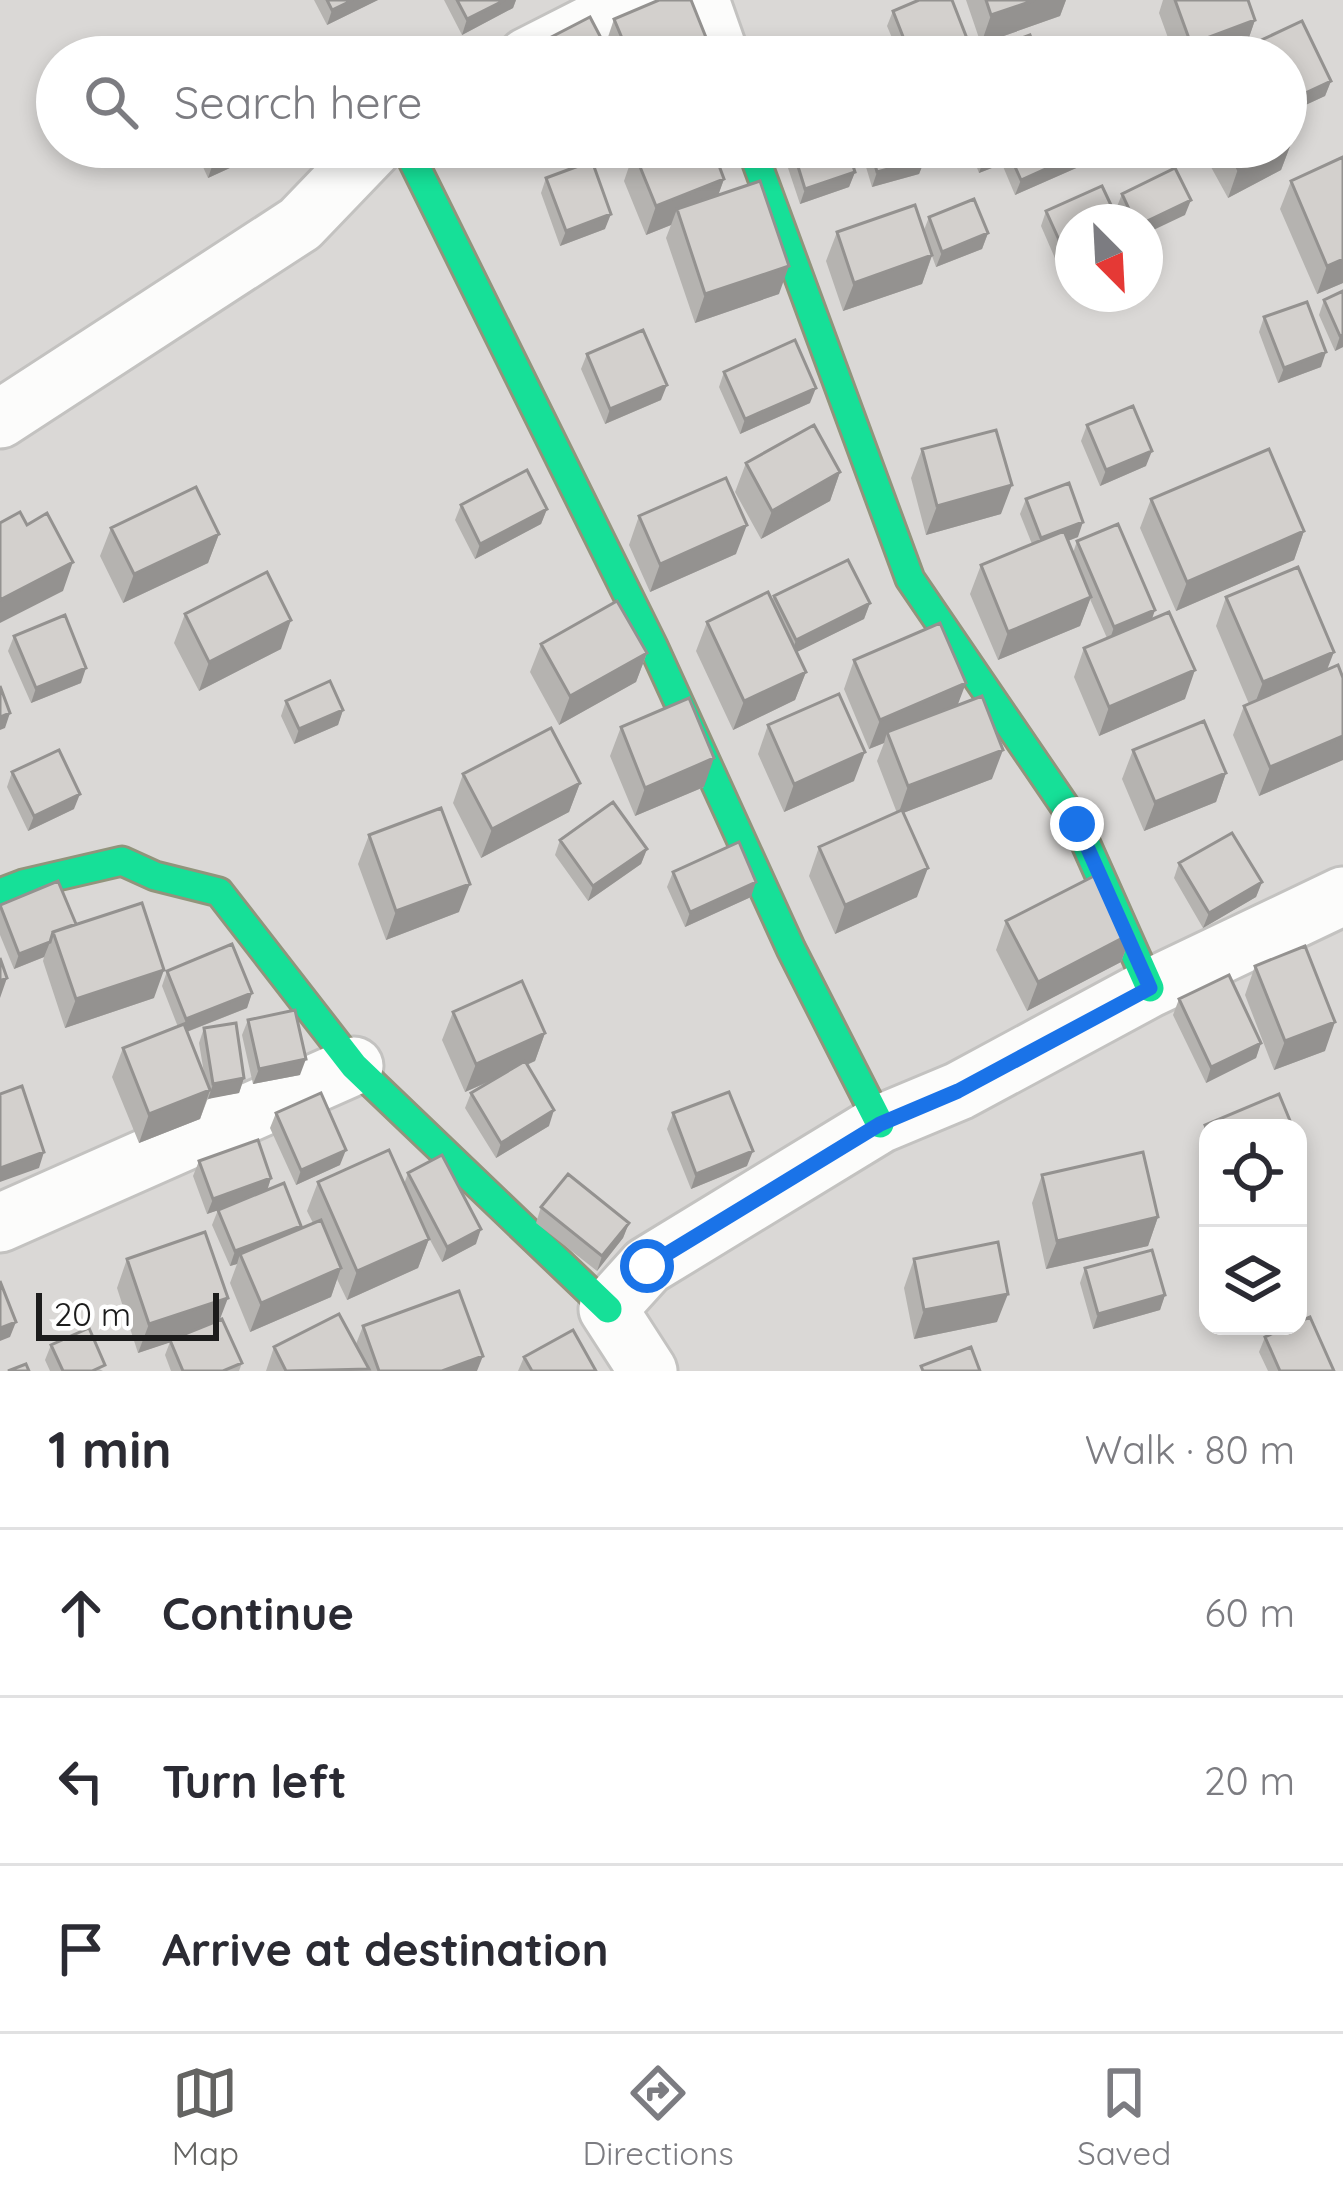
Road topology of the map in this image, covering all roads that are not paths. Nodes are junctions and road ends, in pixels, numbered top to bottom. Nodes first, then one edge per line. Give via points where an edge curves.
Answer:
1 (639, 0) edge
2 (700, 0) edge
3 (568, 36) edge
4 (713, 36) edge
5 (354, 168) edge
6 (416, 168) edge
7 (759, 168) edge
8 (0, 419) edge
9 (0, 893) edge
10 (1343, 896) edge
11 (1150, 988) junction
12 (354, 1066) junction
13 (880, 1124) junction
14 (0, 1223) edge
15 (608, 1309) junction
16 (648, 1371) edge

1 - 3 street
2 - 4 street
5 - 8 street via 301,224
6 - 13 street
7 - 11 street via 910,579 1077,824
9 - 12 street via 122,861 219,892
10 - 11 street
11 - 13 street
12 - 14 street
12 - 15 street
13 - 15 street via 647,1266
15 - 16 street

